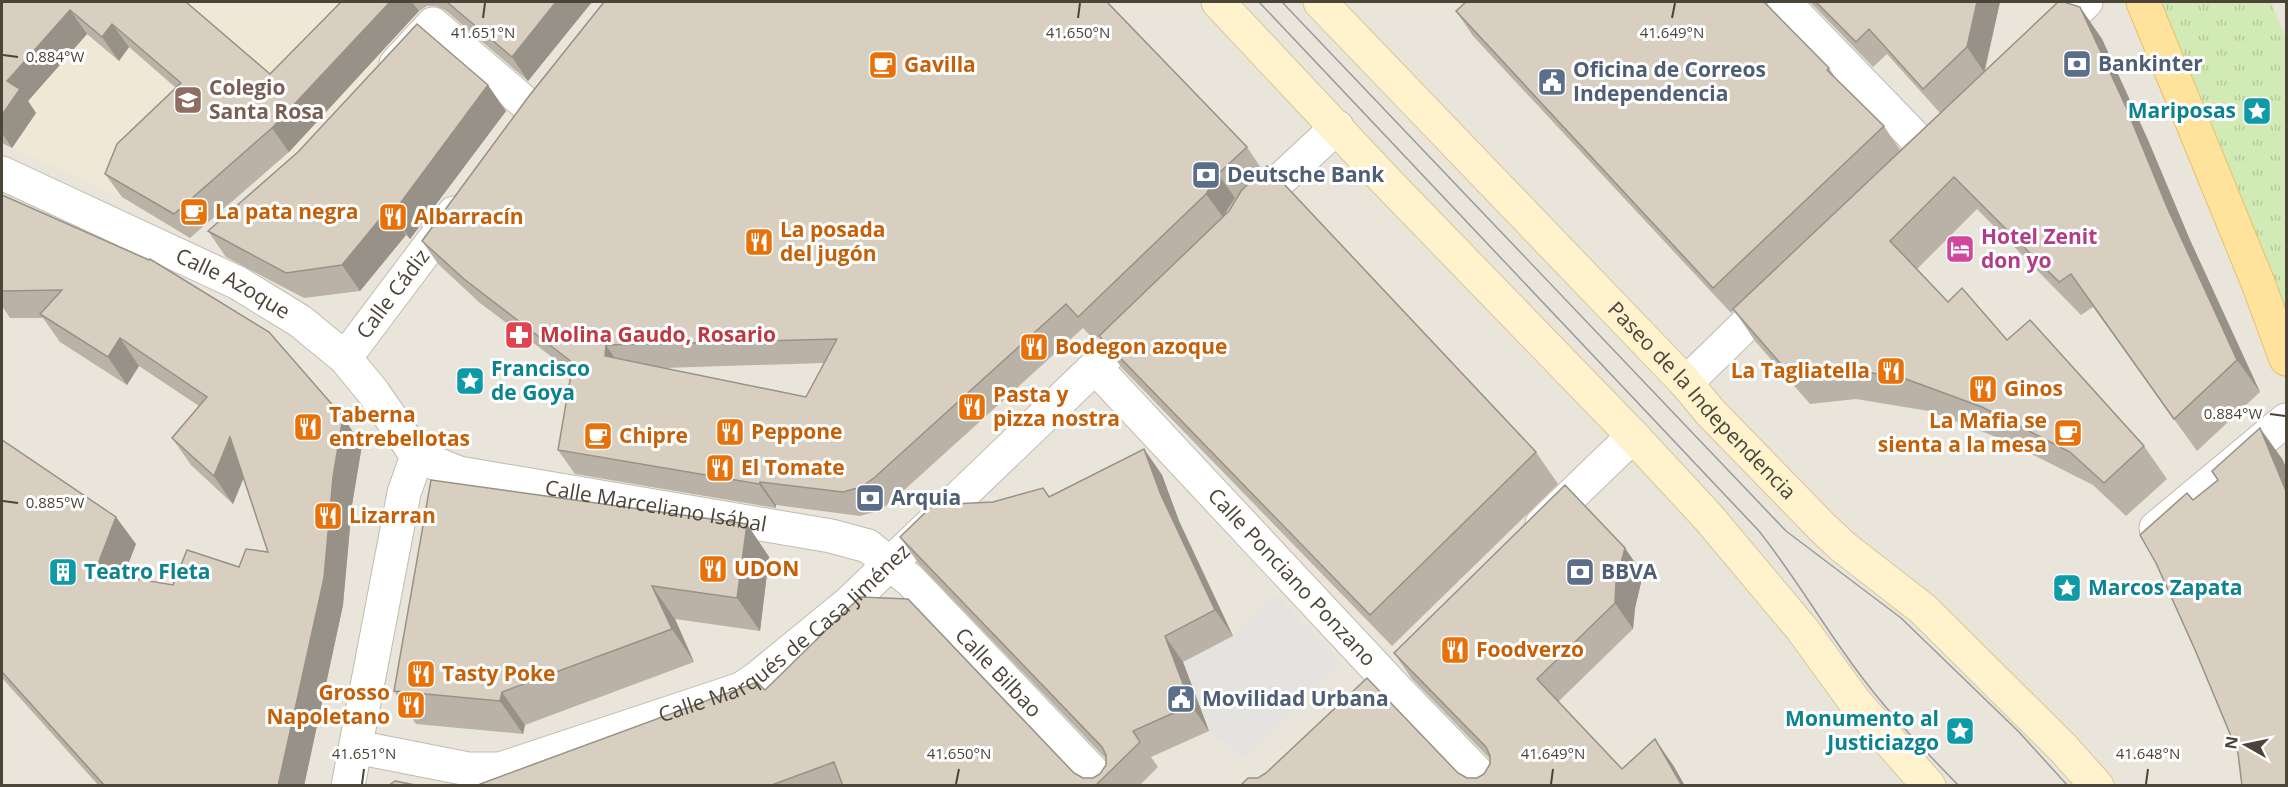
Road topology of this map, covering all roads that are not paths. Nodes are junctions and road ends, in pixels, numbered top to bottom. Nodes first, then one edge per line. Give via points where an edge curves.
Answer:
1 (1218, 2) edge
2 (1320, 2) edge
3 (1784, 2) edge
4 (2086, 2) edge
5 (2143, 2) edge
6 (2027, 57) edge
7 (379, 82) edge
8 (553, 82) edge
9 (1337, 127) junction
10 (1953, 127) edge
11 (2, 173) edge
12 (475, 185) edge
13 (1230, 237) edge
14 (217, 240) edge
15 (191, 262) junction
16 (1799, 273) edge
17 (1163, 302) edge
18 (345, 358) junction
19 (2286, 359) edge
20 (1095, 367) junction
21 (1686, 383) junction
22 (2286, 420) edge
23 (1633, 436) junction
24 (417, 456) junction
25 (2145, 537) edge
26 (1520, 546) edge
27 (888, 564) junction
28 (1409, 656) edge
29 (1386, 678) junction
30 (1361, 702) edge
31 (356, 747) junction
32 (348, 786) edge
33 (1106, 786) edge
34 (1490, 786) edge
35 (1929, 786) edge
36 (2097, 786) edge

1 - 9 street
2 - 21 street, Paseo de la Independencia
3 - 10 street via 1919,159
4 - 6 street
5 - 19 main road
7 - 8 street via 433,24 524,118
9 - 13 street via 1248,211
9 - 23 street
11 - 15 street, Calle Azoque
12 - 18 street, Calle Cádiz
14 - 15 street
15 - 18 street, Calle Azoque via 238,283 300,321
16 - 21 street
17 - 20 street, Calle Marqués de Casa Jiménez
18 - 24 street, Calle Azoque
20 - 27 street, Calle Marqués de Casa Jiménez
20 - 29 street, Calle Ponciano Ponzano
21 - 36 street, Paseo de la Independencia via 1821,526 1923,609
22 - 25 street
23 - 26 street
23 - 35 street via 1755,571 1855,702
24 - 27 street, Calle Marceliano Isábal via 459,473 831,536 868,546
24 - 31 street via 404,493
27 - 31 street, Calle Marqués de Casa Jiménez via 782,661 741,689 518,764 481,770
27 - 33 street, Calle Bilbao via 911,581
28 - 29 street
29 - 30 street
29 - 34 street, Calle Ponciano Ponzano
31 - 32 street

